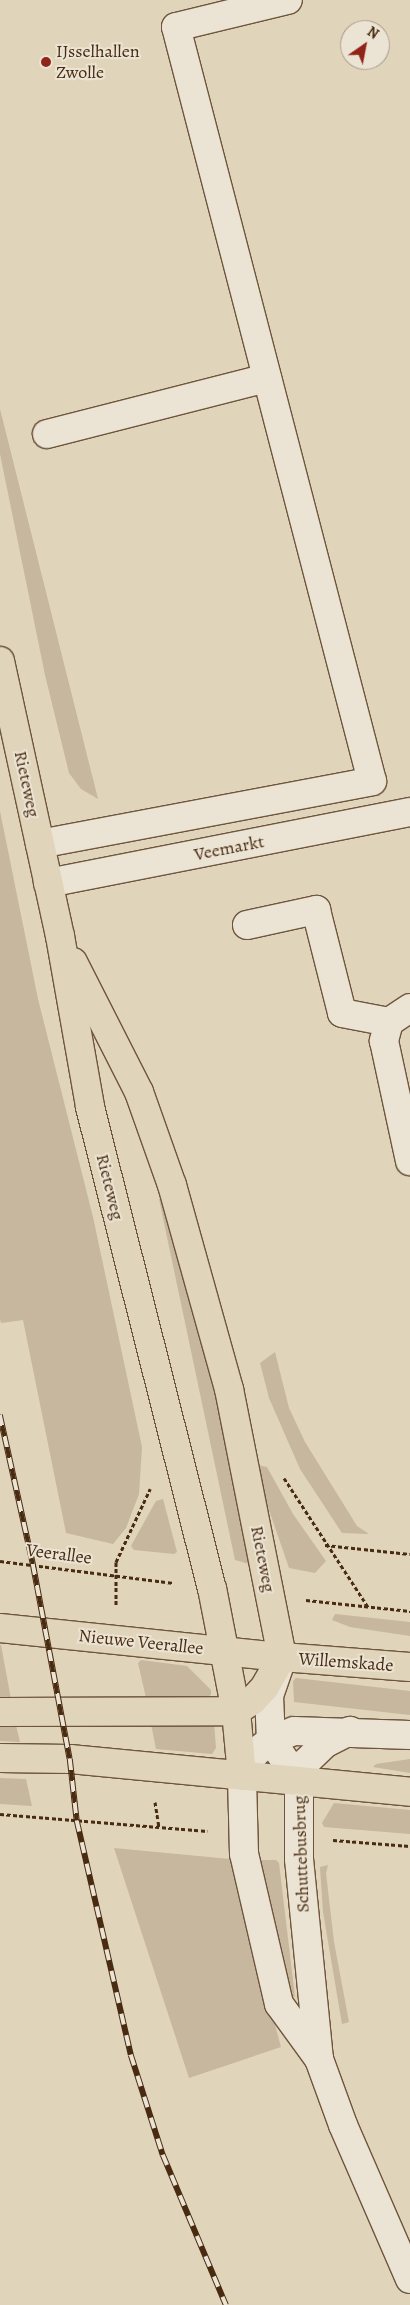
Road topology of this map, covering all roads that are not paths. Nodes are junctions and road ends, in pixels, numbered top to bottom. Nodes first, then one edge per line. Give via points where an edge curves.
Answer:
1 (288, 0) edge
2 (267, 378) junction
3 (47, 434) dead end
4 (0, 661) edge
5 (410, 812) edge
6 (40, 844) junction
7 (48, 883) junction
8 (247, 925) dead end
9 (60, 936) junction
10 (399, 1015) edge
11 (410, 1161) edge
12 (0, 1628) edge
13 (226, 1651) junction
14 (282, 1658) junction
15 (410, 1666) edge
16 (236, 1711) junction
17 (0, 1712) edge
18 (350, 1731) junction
19 (410, 1735) edge
20 (271, 1740) junction
21 (0, 1758) edge
22 (242, 1776) junction
23 (299, 1781) junction
24 (410, 1792) edge
25 (319, 2059) junction
26 (410, 2279) edge

1 - 2 street via 176,28
2 - 3 street
2 - 6 street via 372,781
4 - 6 main road, Rieteweg
5 - 7 street, Veemarkt
6 - 7 main road, Rieteweg
7 - 9 main road, Rieteweg
8 - 10 street via 316,910 342,1013
9 - 13 main road, Rieteweg via 90,1108
9 - 14 main road, Rieteweg via 139,1092 172,1185 229,1389
10 - 11 street via 384,1041
12 - 13 main road, Nieuwe Veerallee
13 - 14 main road, Nieuwe Veerallee
13 - 16 main road, Rieteweg
14 - 15 main road, Willemskade
14 - 16 main road via 254,1700
14 - 20 street via 269,1696
16 - 17 main road
16 - 22 main road, Rieteweg
18 - 19 street
18 - 20 street via 294,1731
18 - 23 street via 326,1743 306,1762
20 - 22 street via 255,1753
20 - 23 street, Schuttebusbrug
21 - 22 main road via 70,1759
22 - 23 main road
22 - 25 street, Schuttebusbrug via 244,1854 279,2004
23 - 24 main road
23 - 25 street, Schuttebusbrug via 301,1887
25 - 26 street, Schuttebusbrug via 343,2125

